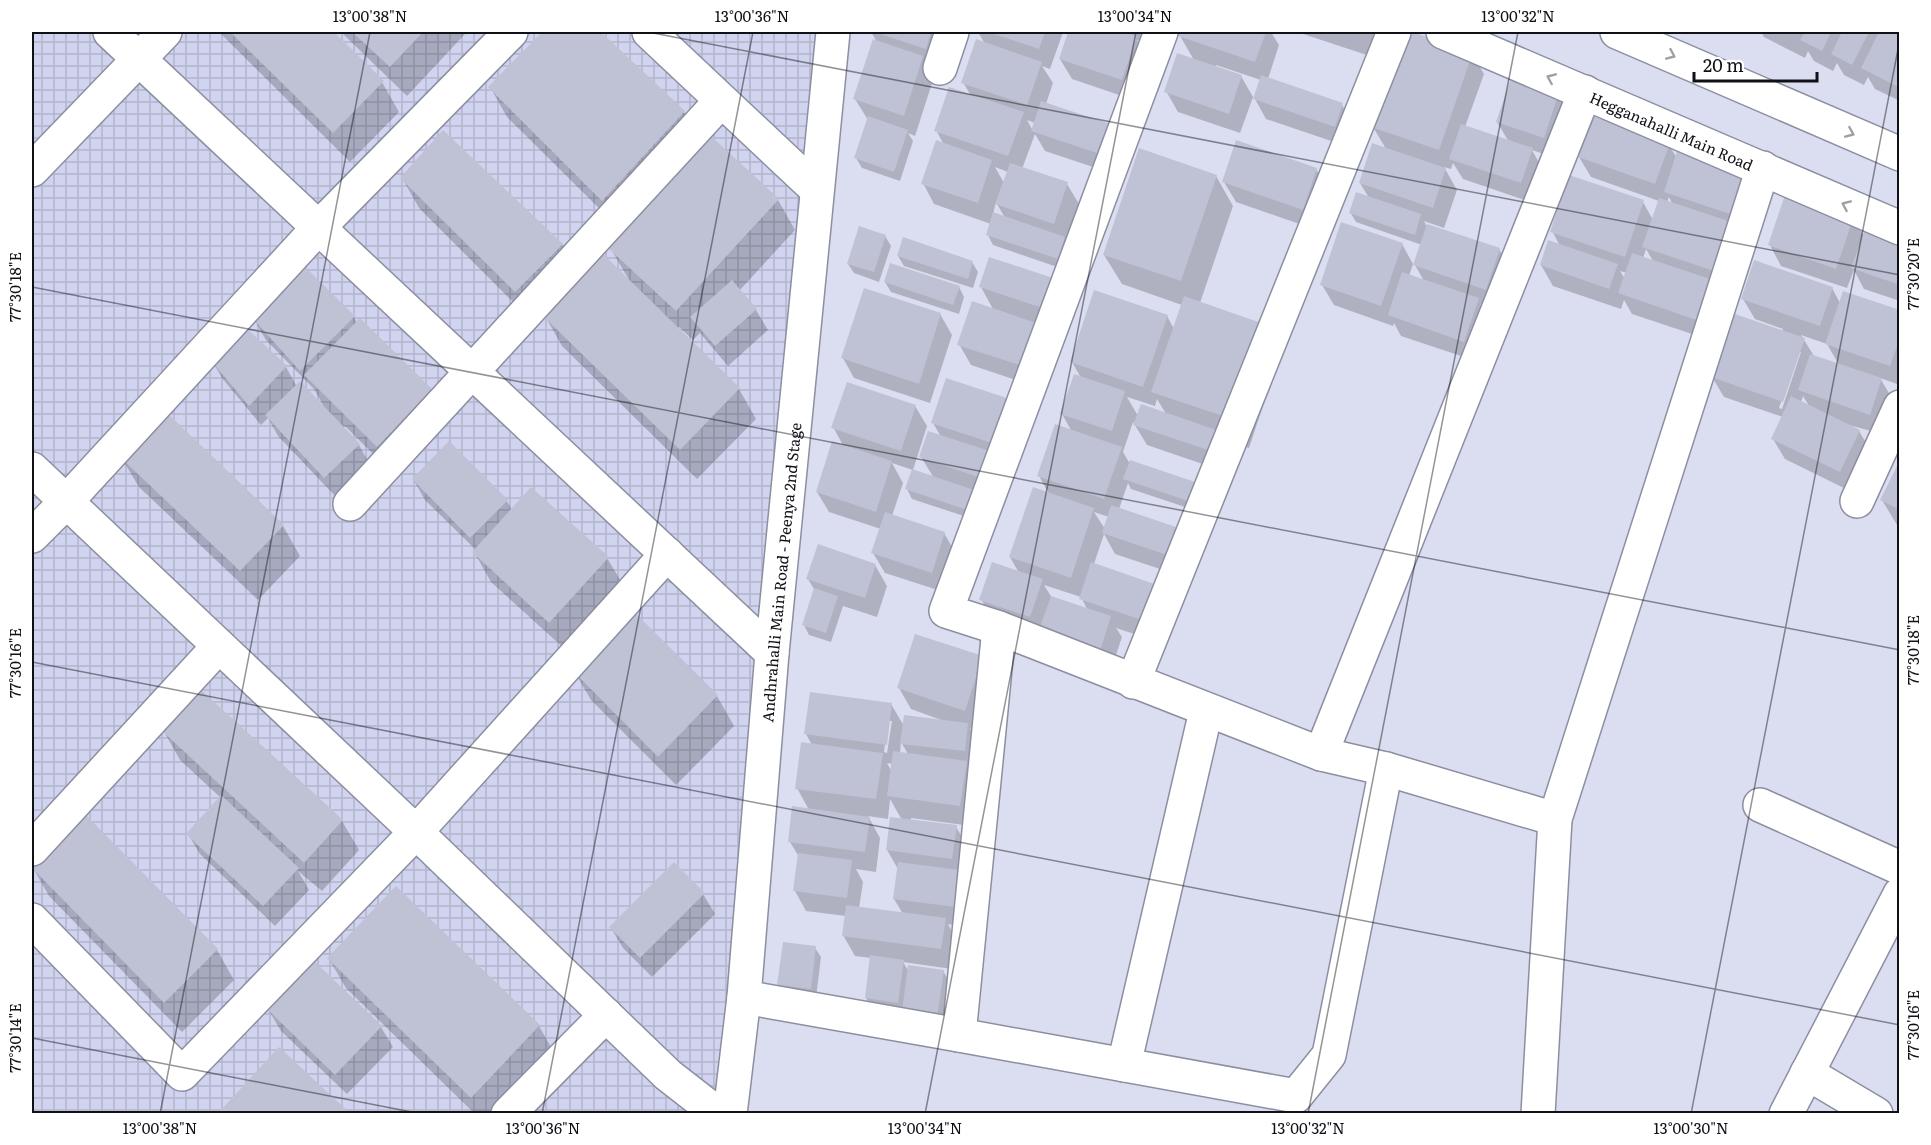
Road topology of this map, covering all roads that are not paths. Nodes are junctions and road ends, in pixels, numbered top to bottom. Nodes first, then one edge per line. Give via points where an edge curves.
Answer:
1 (110, 32) edge
2 (165, 32) edge
3 (511, 32) edge
4 (649, 32) edge
5 (833, 32) edge
6 (952, 32) edge
7 (1161, 32) edge
8 (1394, 32) edge
9 (1443, 32) edge
10 (1617, 32) edge
11 (139, 59) junction
12 (940, 68) dead end
13 (1585, 92) junction
14 (721, 101) junction
15 (1899, 154) edge
16 (1763, 168) junction
17 (32, 170) edge
18 (816, 189) junction
19 (319, 226) junction
20 (1899, 228) edge
21 (471, 370) junction
22 (1899, 407) edge
23 (32, 470) edge
24 (1857, 501) dead end
25 (65, 503) junction
26 (350, 504) dead end
27 (32, 536) edge
28 (667, 554) junction
29 (999, 628) junction
30 (219, 646) junction
31 (772, 653) junction
32 (1133, 682) junction
33 (1206, 711) junction
34 (1320, 754) junction
35 (1386, 769) junction
36 (1760, 805) dead end
37 (1555, 819) junction
38 (416, 832) junction
39 (32, 849) edge
40 (1899, 868) edge
41 (1899, 894) edge
42 (32, 920) edge
43 (744, 997) junction
44 (606, 1015) junction
45 (959, 1035) junction
46 (1124, 1065) junction
47 (1807, 1072) junction
48 (508, 1113) edge
49 (718, 1113) edge
50 (730, 1113) edge
51 (1538, 1113) edge
52 (1786, 1113) edge
53 (1876, 1113) edge

1 - 11 street
2 - 11 street
3 - 19 street
4 - 14 street
5 - 18 street, Andhrahalli Main Road - Peenya 2nd Stage
6 - 12 street
7 - 29 street via 946,611
8 - 32 street
13 -> 9 street, Hegganahalli Main Road
10 -> 15 street
11 - 17 street
11 - 19 street
13 - 16 street, Hegganahalli Main Road
13 - 34 street
14 - 18 street
14 - 21 street
20 -> 16 street, Hegganahalli Main Road
16 - 37 street
18 - 31 street, Andhrahalli Main Road - Peenya 2nd Stage
19 - 21 street
19 - 25 street
21 - 26 street
21 - 28 street
22 - 24 street
23 - 25 street
25 - 27 street
25 - 30 street
28 - 31 street
28 - 38 street
29 - 32 street
29 - 45 street
30 - 38 street
30 - 39 street
31 - 43 street, Andhrahalli Main Road - Peenya 2nd Stage
32 - 33 street
33 - 34 street
33 - 46 street
34 - 35 street
35 - 37 street
35 - 46 street via 1329,1055 1296,1096
36 - 40 street
37 - 51 street
38 - 42 street via 182,1074
38 - 44 street
41 - 47 street
43 - 45 street
43 - 50 street, Andhrahalli Main Road - Peenya 2nd Stage
44 - 48 street
44 - 49 street via 668,1075
45 - 46 street
47 - 52 street
47 - 53 street

